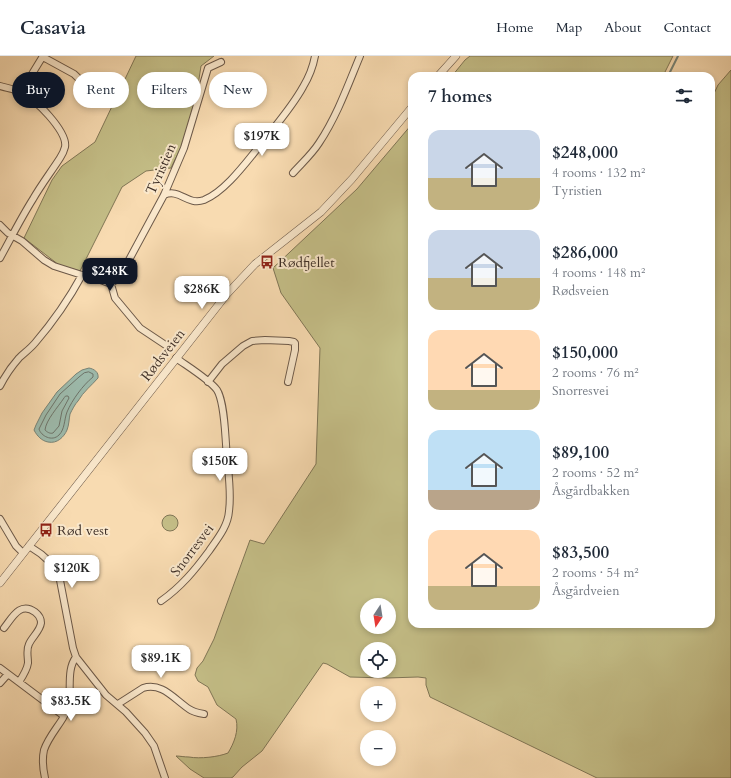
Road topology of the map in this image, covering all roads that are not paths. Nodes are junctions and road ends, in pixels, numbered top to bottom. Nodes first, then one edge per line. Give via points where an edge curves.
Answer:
1 (43, 56) edge
2 (316, 56) edge
3 (360, 56) edge
4 (456, 56) edge
5 (221, 62) dead end
6 (33, 72) edge
7 (442, 72) edge
8 (73, 73) edge
9 (0, 86) edge
10 (12, 89) edge
11 (42, 108) edge
12 (408, 112) edge
13 (293, 173) dead end
14 (164, 194) junction
15 (0, 225) edge
16 (12, 236) junction
17 (0, 258) edge
18 (82, 275) junction
19 (111, 284) junction
20 (167, 346) dead end
21 (176, 358) junction
22 (208, 382) junction
23 (288, 382) dead end
24 (0, 386) edge
25 (0, 519) edge
26 (3, 529) edge
27 (29, 546) junction
28 (23, 553) junction
29 (0, 583) edge
30 (161, 601) dead end
31 (4, 628) dead end
32 (76, 657) junction
33 (0, 668) edge
34 (8, 674) junction
35 (19, 682) junction
36 (0, 683) edge
37 (118, 704) junction
38 (204, 714) dead end
39 (64, 716) junction
40 (45, 778) edge
41 (165, 778) edge

1 - 6 street
1 - 8 street
2 - 14 street via 303,87 284,116 233,178 218,191 196,202 174,193
3 - 13 street via 341,102 319,143
4 - 7 street
5 - 14 street, Tyristien via 208,68 184,148
9 - 10 street
11 - 16 street via 65,140 64,151
12 - 21 street, Rødsveien via 321,212 255,264 226,294
14 - 19 street, Tyristien via 123,271
15 - 16 street
16 - 17 street
16 - 18 street via 54,266
18 - 19 street
18 - 24 street via 54,320 8,371
19 - 20 street via 116,298 140,328
21 - 22 street, Snorresvei
21 - 27 street, Rødsveien
22 - 23 street via 222,364 243,346 252,341 265,340 295,343
22 - 30 street, Snorresvei via 218,391 222,408 229,511 226,524 218,538 195,569
25 - 26 street
26 - 28 street
27 - 28 street, Rødsveien
27 - 32 street via 52,564 60,575
28 - 29 street, Rødsveien
31 - 35 street via 16,613 24,608 34,611 40,619 39,628 28,646 27,667
32 - 37 street via 106,695
32 - 39 street via 72,665 69,701
33 - 34 street
34 - 35 street
34 - 36 street
35 - 39 street
37 - 38 street via 143,688 155,686 190,710
37 - 41 street via 150,739
39 - 40 street via 44,751

